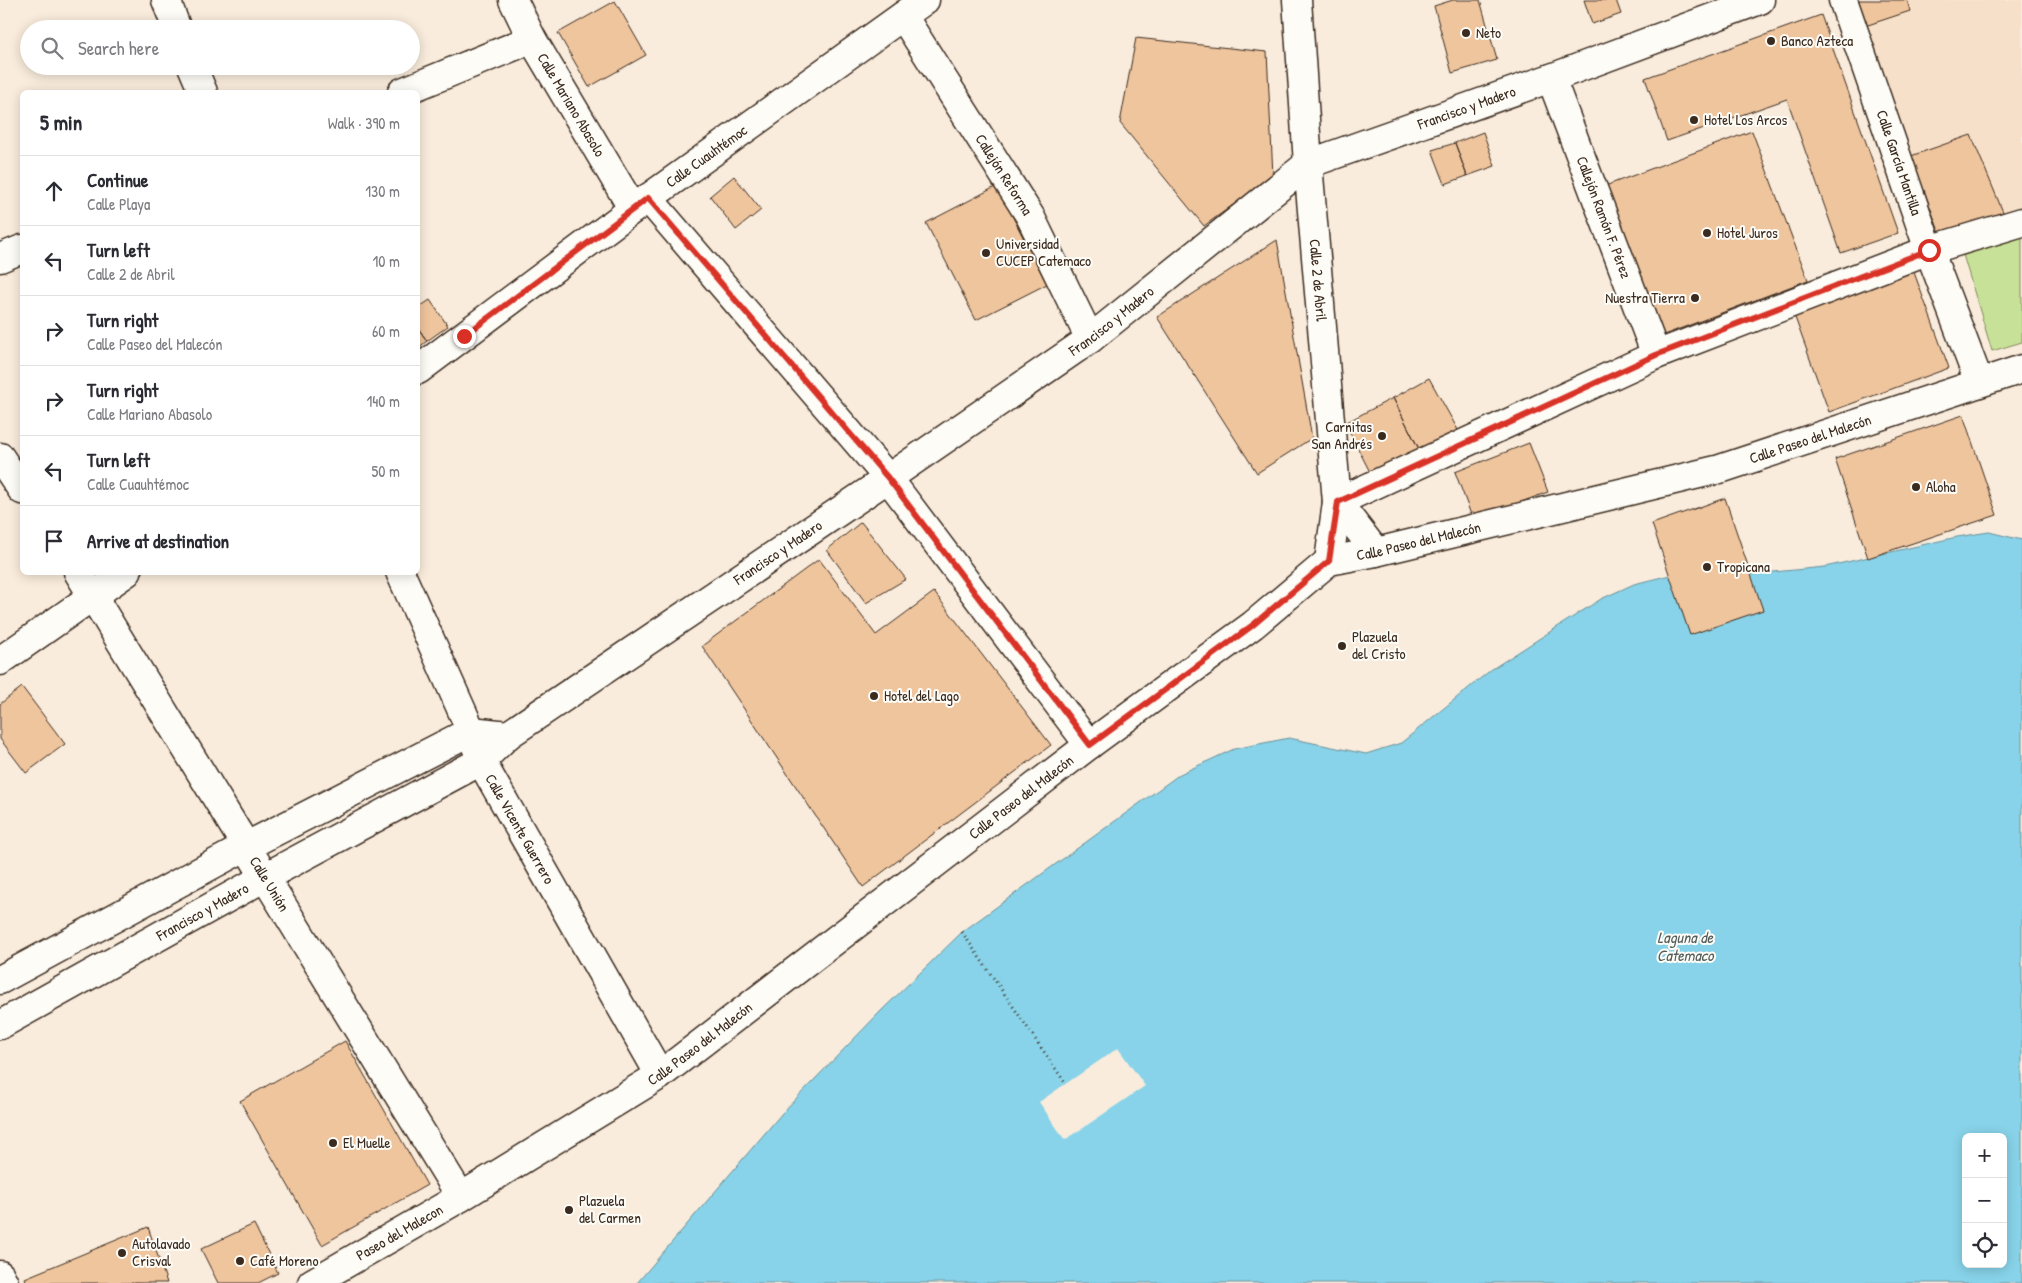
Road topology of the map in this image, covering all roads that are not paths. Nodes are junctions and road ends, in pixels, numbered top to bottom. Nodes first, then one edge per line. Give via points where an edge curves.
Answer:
1 (166, 0) edge
2 (513, 0) edge
3 (925, 0) edge
4 (1297, 0) edge
5 (1760, 0) edge
6 (1843, 0) edge
7 (903, 16) junction
8 (174, 20) edge
9 (532, 38) junction
10 (196, 75) edge
11 (1551, 78) junction
12 (202, 90) edge
13 (407, 90) edge
14 (1308, 164) junction
15 (641, 203) junction
16 (2022, 222) edge
17 (20, 250) edge
18 (1929, 250) junction
19 (0, 258) edge
20 (1090, 339) junction
21 (1656, 355) junction
22 (420, 369) edge
23 (2022, 369) edge
24 (1979, 382) junction
25 (0, 457) edge
26 (888, 478) junction
27 (20, 487) edge
28 (1338, 502) junction
29 (1376, 552) junction
30 (1329, 561) junction
31 (80, 575) edge
32 (123, 575) edge
33 (401, 575) edge
34 (94, 596) junction
35 (0, 661) edge
36 (470, 731) junction
37 (508, 735) junction
38 (1090, 745) junction
39 (482, 761) junction
40 (245, 847) junction
41 (264, 877) junction
42 (0, 980) edge
43 (0, 1024) edge
44 (660, 1074) junction
45 (461, 1197) junction
46 (0, 1275) edge
47 (4, 1283) edge
48 (312, 1283) edge

1 - 8 street
2 - 9 street, Calle Mariano Abasolo
3 - 7 street, Calle Cuauhtémoc
4 - 14 street, Calle 2 de Abril
5 - 11 street, Francisco y Madero
6 - 18 street, Calle García Mantilla
7 - 15 street, Calle Cuauhtémoc
7 - 20 street, Callejón Reforma via 1030,216
9 - 13 street
9 - 15 street, Calle Mariano Abasolo
10 - 12 street
11 - 14 street, Francisco y Madero
11 - 21 street, Callejón Ramón F. Pérez
14 - 20 street, Francisco y Madero
14 - 28 street, Calle 2 de Abril
15 - 22 street, Calle Cuauhtémoc
15 - 26 street, Calle Mariano Abasolo
16 - 18 street
17 - 19 street
18 - 21 street
18 - 24 street, Calle García Mantilla
20 - 26 street, Francisco y Madero
21 - 28 street
23 - 24 street, Calle Paseo del Malecón
24 - 29 street, Calle Paseo del Malecón via 1720,469
25 - 27 street
26 - 37 street, Francisco y Madero
26 - 38 street, Calle Mariano Abasolo
28 - 29 street
28 - 30 street, Calle 2 de Abril
29 - 30 street, Calle Paseo del Malecón
30 - 38 street, Calle Paseo del Malecón via 1253,625
31 - 34 street, Calle Unión
32 - 34 street
33 - 36 street, Calle Vicente Guerrero
34 - 35 street
34 - 40 street, Calle Unión
36 - 37 street
36 - 39 street, Calle Vicente Guerrero
36 - 40 street
37 - 39 street, Francisco y Madero
38 - 44 street, Calle Paseo del Malecón
39 - 41 street, Francisco y Madero
39 - 44 street, Calle Vicente Guerrero
40 - 41 street, Calle Unión
40 - 42 street
41 - 43 street, Francisco y Madero
41 - 45 street, Calle Unión
44 - 45 street, Calle Paseo del Malecón
45 - 48 street, Paseo del Malecon
46 - 47 street

